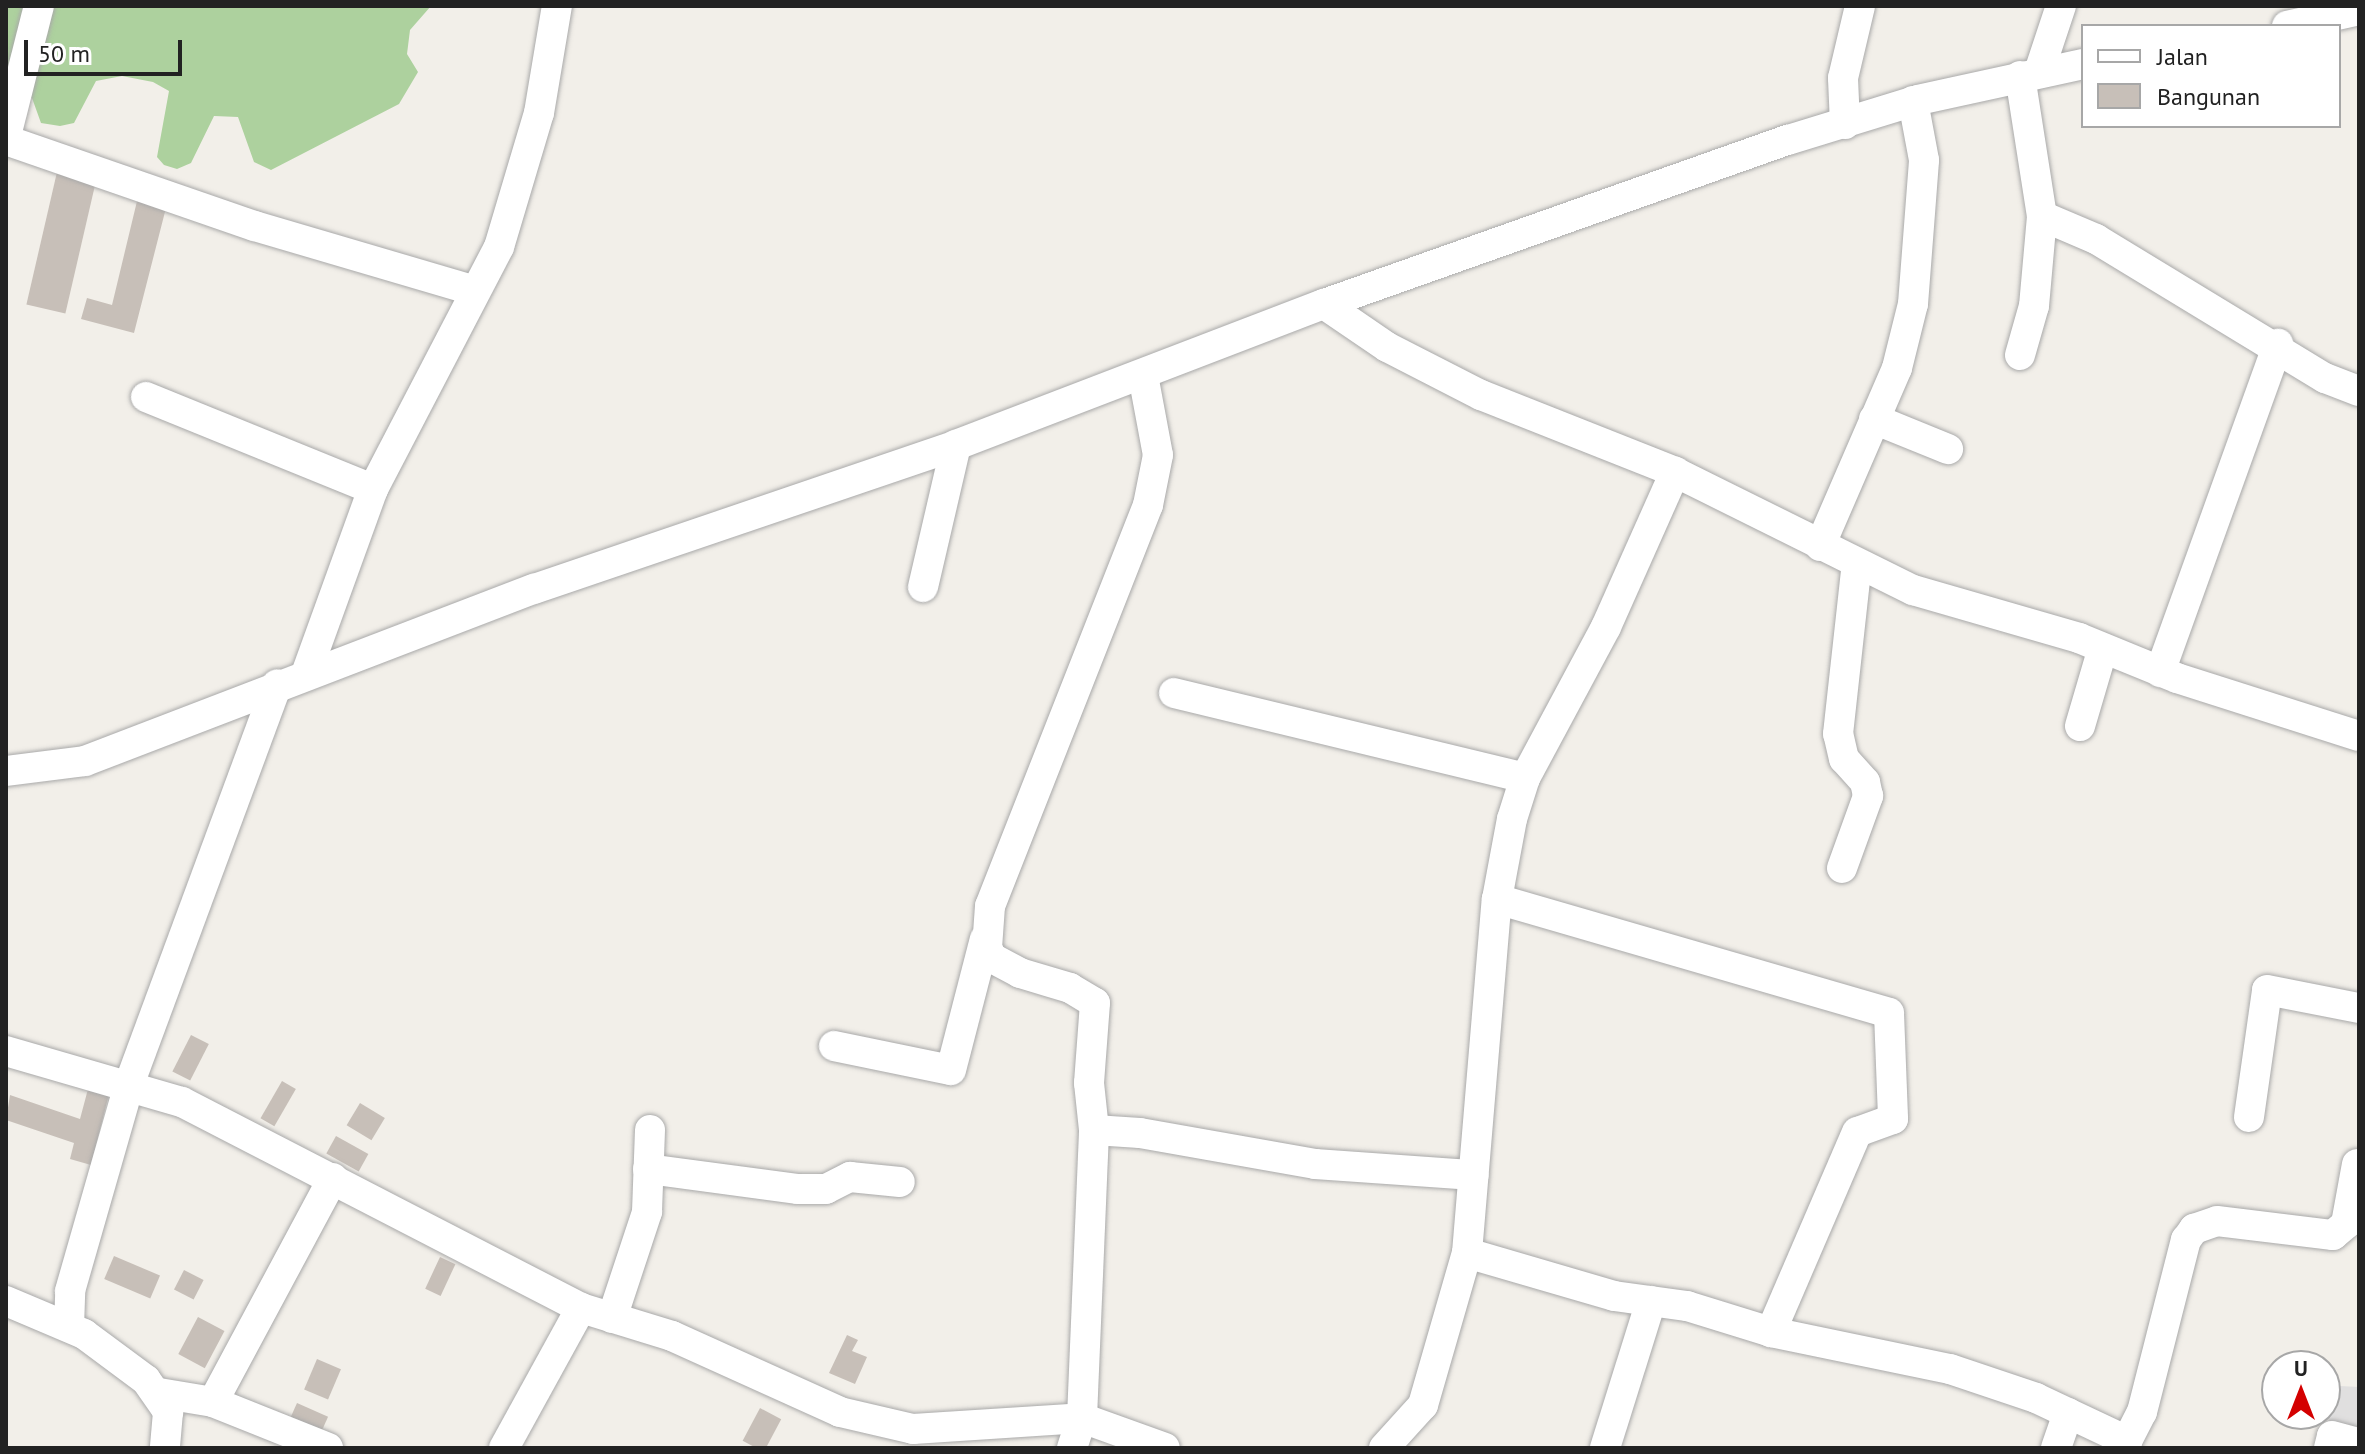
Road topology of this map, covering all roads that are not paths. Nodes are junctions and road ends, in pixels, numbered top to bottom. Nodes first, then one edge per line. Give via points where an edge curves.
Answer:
1 (39, 6) edge
2 (557, 6) edge
3 (1860, 6) edge
4 (2061, 6) edge
5 (2359, 10) edge
6 (2296, 24) edge
7 (2081, 64) edge
8 (2030, 74) junction
9 (1913, 101) junction
10 (1845, 124) junction
11 (6, 138) edge
12 (2042, 216) junction
13 (472, 290) junction
14 (1324, 304) junction
15 (2278, 344) junction
16 (2020, 355) dead end
17 (1143, 375) junction
18 (2359, 391) edge
19 (146, 397) dead end
20 (1874, 419) junction
21 (956, 445) junction
22 (1948, 449) dead end
23 (1675, 472) junction
24 (373, 489) junction
25 (1820, 546) junction
26 (1857, 563) junction
27 (923, 587) dead end
28 (2103, 648) junction
29 (2160, 672) junction
30 (306, 674) junction
31 (277, 684) junction
32 (1174, 693) dead end
33 (2080, 726) dead end
34 (2359, 736) edge
35 (6, 771) edge
36 (1525, 778) junction
37 (1842, 868) dead end
38 (1497, 899) junction
39 (985, 939) junction
40 (2359, 1008) edge
41 (834, 1046) dead end
42 (6, 1051) edge
43 (130, 1082) junction
44 (2249, 1117) dead end
45 (650, 1130) dead end
46 (1094, 1130) junction
47 (2357, 1164) dead end
48 (648, 1169) junction
49 (1474, 1175) junction
50 (333, 1178) junction
51 (900, 1182) dead end
52 (1467, 1253) junction
53 (6, 1301) edge
54 (1651, 1301) junction
55 (581, 1308) junction
56 (612, 1318) junction
57 (69, 1327) junction
58 (1771, 1332) junction
59 (159, 1393) junction
60 (213, 1402) junction
61 (2068, 1413) junction
62 (1082, 1418) junction
63 (2359, 1443) edge
64 (2135, 1444) edge
65 (165, 1448) edge
66 (328, 1448) edge
67 (504, 1448) edge
68 (1072, 1448) edge
69 (1165, 1448) edge
70 (1384, 1448) edge
71 (1605, 1448) edge
72 (2056, 1448) edge
73 (2329, 1448) edge

1 - 11 street
2 - 13 street via 520,185 499,247
3 - 10 street via 1843,78
4 - 8 street
5 - 6 street
7 - 8 street
8 - 9 street
8 - 12 street
9 - 10 street
9 - 20 street via 1924,160 1913,304 1897,368
10 - 14 street
11 - 13 street via 255,226
12 - 15 street via 2096,239
12 - 16 street via 2034,306
13 - 24 street
14 - 17 street
14 - 23 street via 1387,347 1481,395
15 - 18 street via 2325,378
15 - 29 street
17 - 21 street
17 - 39 street via 1158,455 1148,505 990,906
19 - 24 street
20 - 22 street
20 - 25 street
21 - 27 street
21 - 30 street
23 - 25 street
23 - 36 street via 1606,627
24 - 30 street
25 - 26 street
26 - 28 street via 1913,590
26 - 37 street via 1838,734 1844,759 1865,782 1868,796
28 - 29 street
28 - 33 street
29 - 34 street
30 - 31 street
31 - 35 street via 85,761
31 - 43 street
32 - 36 street
36 - 38 street
38 - 49 street
38 - 58 street via 1889,1013 1893,1119 1857,1132
39 - 41 street via 951,1070
39 - 46 street via 992,958 1095,1003 1089,1083
40 - 44 street via 2267,990
42 - 43 street
43 - 50 street
43 - 57 street via 70,1291
45 - 48 street
46 - 49 street via 1315,1164
46 - 62 street
47 - 64 street via 2346,1224 2333,1235 2217,1221 2194,1229
48 - 51 street via 797,1189 826,1189 850,1177
48 - 56 street via 647,1212
49 - 52 street
50 - 55 street
50 - 60 street
52 - 54 street
52 - 70 street via 1423,1405
53 - 57 street
54 - 58 street
54 - 71 street
55 - 56 street
55 - 67 street
56 - 62 street via 672,1336 840,1412 913,1429
57 - 59 street
58 - 61 street via 1950,1369
59 - 60 street
59 - 65 street via 168,1412
60 - 66 street
61 - 64 street
61 - 72 street
62 - 68 street
62 - 69 street
63 - 73 street via 2332,1436

